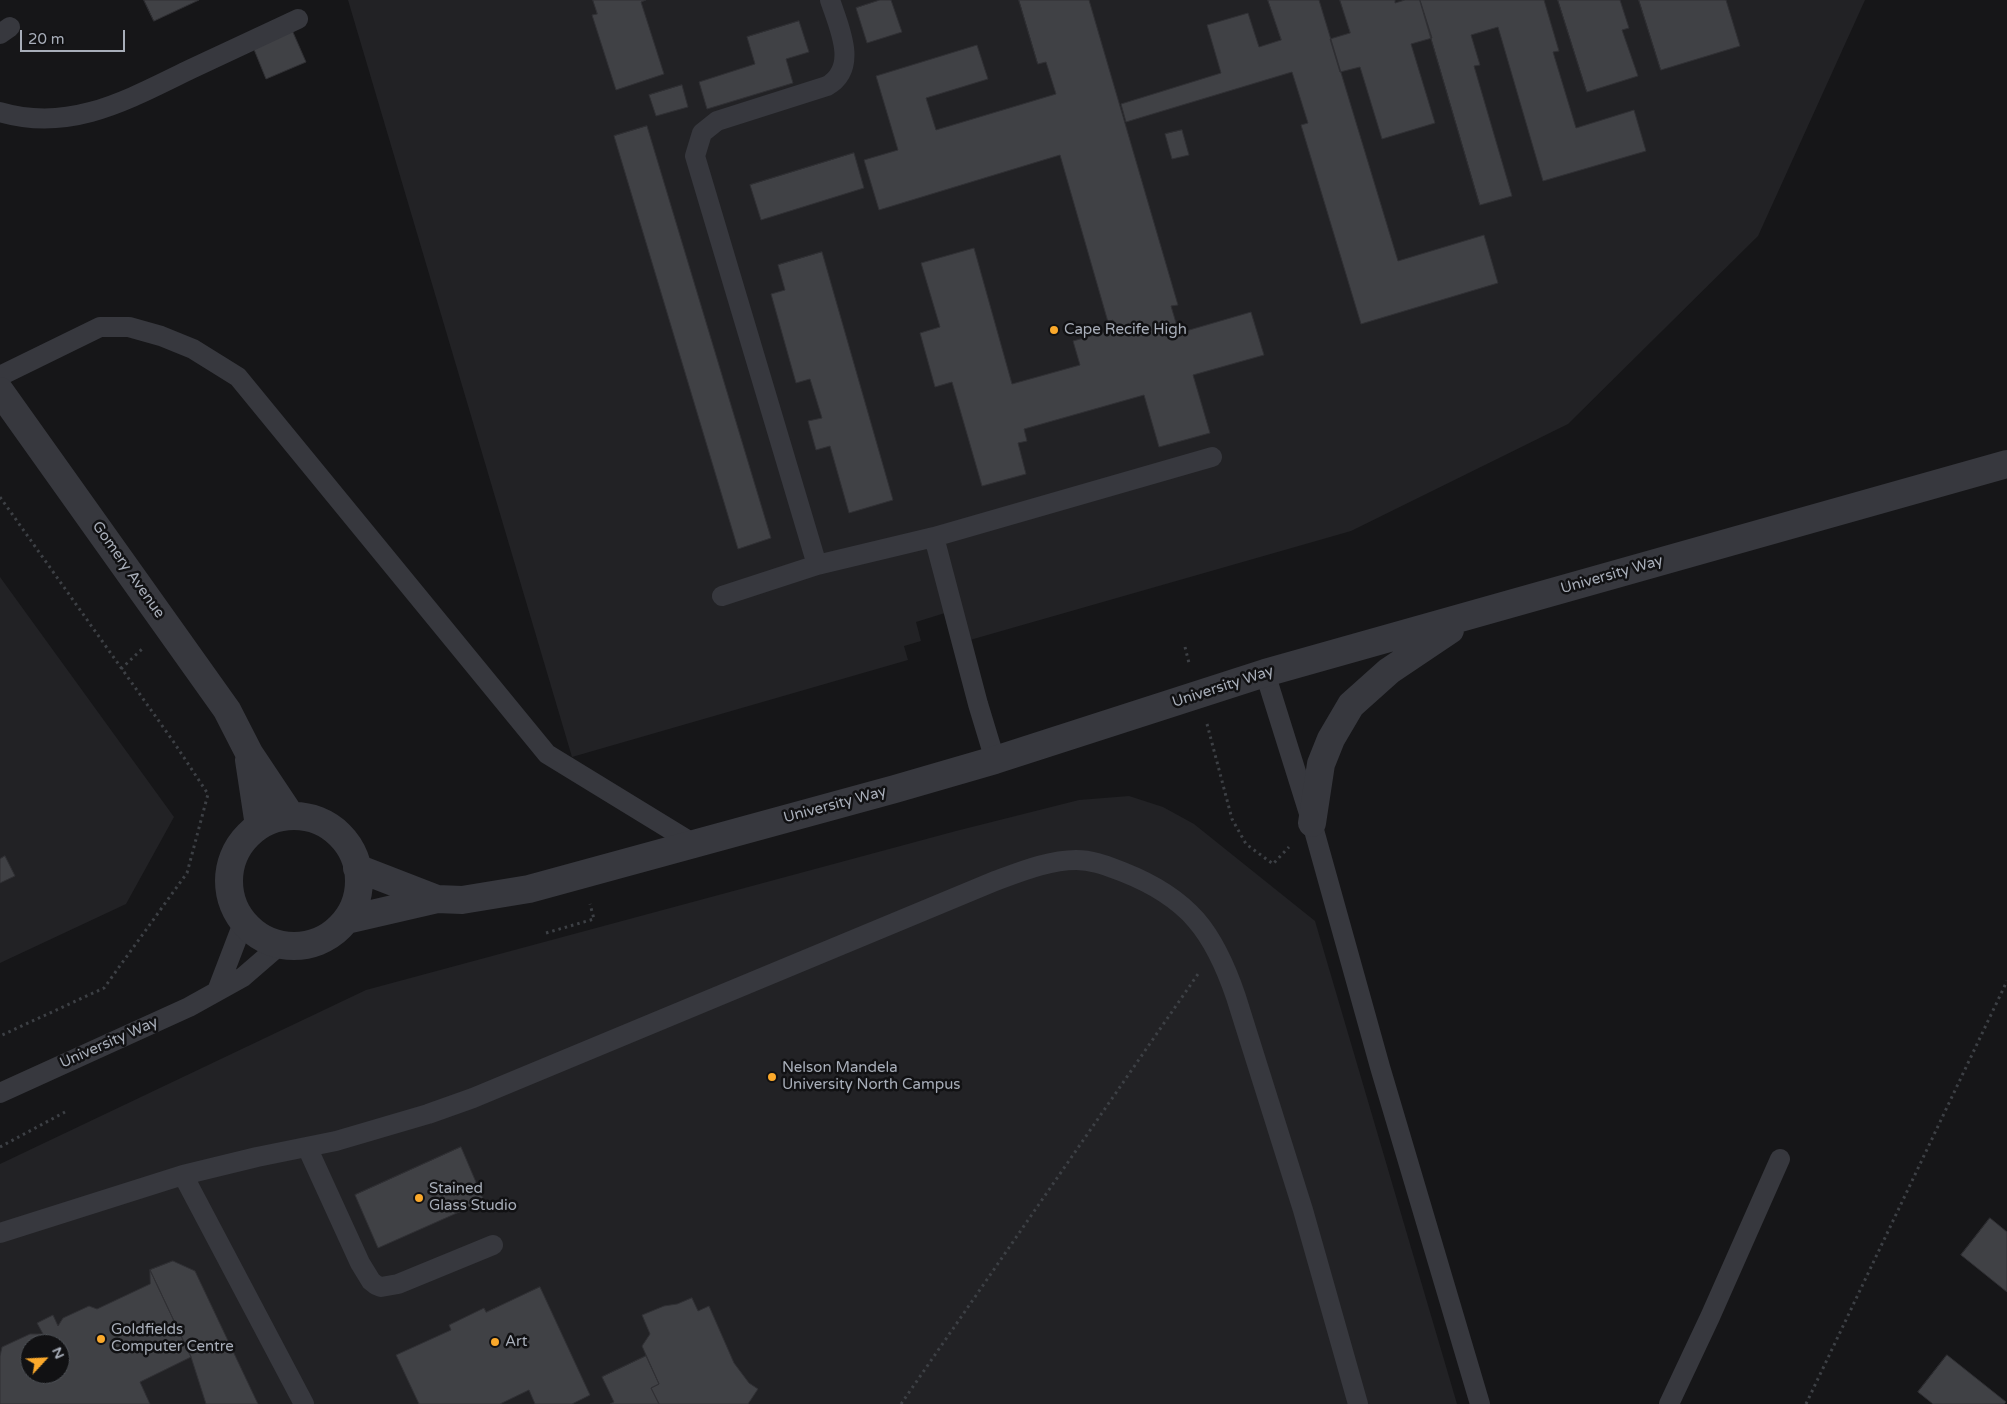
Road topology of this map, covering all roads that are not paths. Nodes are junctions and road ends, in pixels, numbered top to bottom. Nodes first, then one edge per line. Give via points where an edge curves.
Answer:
1 (830, 0) edge
2 (298, 19) dead end
3 (0, 112) edge
4 (0, 376) edge
5 (0, 391) edge
6 (1212, 457) dead end
7 (2007, 464) edge
8 (934, 537) junction
9 (817, 565) junction
10 (722, 596) dead end
11 (1482, 612) junction
12 (1264, 673) junction
13 (248, 753) junction
14 (996, 760) junction
15 (291, 816) junction
16 (1312, 823) junction
17 (259, 826) junction
18 (694, 844) junction
19 (357, 868) junction
20 (437, 899) junction
21 (346, 920) junction
22 (243, 922) junction
23 (280, 945) junction
24 (217, 991) junction
25 (0, 1093) edge
26 (308, 1147) junction
27 (1780, 1159) dead end
28 (183, 1175) junction
29 (0, 1233) edge
30 (493, 1245) dead end
31 (304, 1404) edge
32 (1358, 1404) edge
33 (1480, 1404) edge
34 (1669, 1404) edge

1 - 9 lane via 845,54 843,70 835,81 717,121 702,133 695,156
2 - 3 lane via 103,110 58,118 20,118
4 - 18 lane via 100,327 129,327 193,349 238,378 547,754
5 - 13 street, Gomery Avenue via 227,710
6 - 8 lane
7 - 11 street, University Way
8 - 9 lane
8 - 14 lane
9 - 10 lane
11 - 12 street, University Way
11 - 16 street via 1404,660 1351,705 1320,764
12 - 14 street, University Way
12 - 16 lane
13 - 15 street, Gomery Avenue
13 - 17 street, Gomery Avenue
14 - 18 street, University Way
15 - 17 street
15 - 19 street via 309,818 340,836 351,851
16 - 33 lane
17 - 22 street via 242,841 232,860 228,882 232,903
18 - 20 street, University Way via 514,892 462,900
19 - 20 street, University Way
19 - 21 street via 359,886 355,904
20 - 21 street, University Way
21 - 23 street via 333,934 316,943 298,947
22 - 23 street via 259,937
22 - 24 lane
23 - 24 lane, University Way via 254,969
24 - 25 lane, University Way via 180,1012
26 - 28 lane
26 - 30 lane via 360,1263 376,1285 398,1284
26 - 32 lane via 474,1098 995,881 1056,862 1096,861 1167,893 1194,916 1228,971 1303,1210
27 - 34 lane
28 - 29 lane
28 - 31 lane

